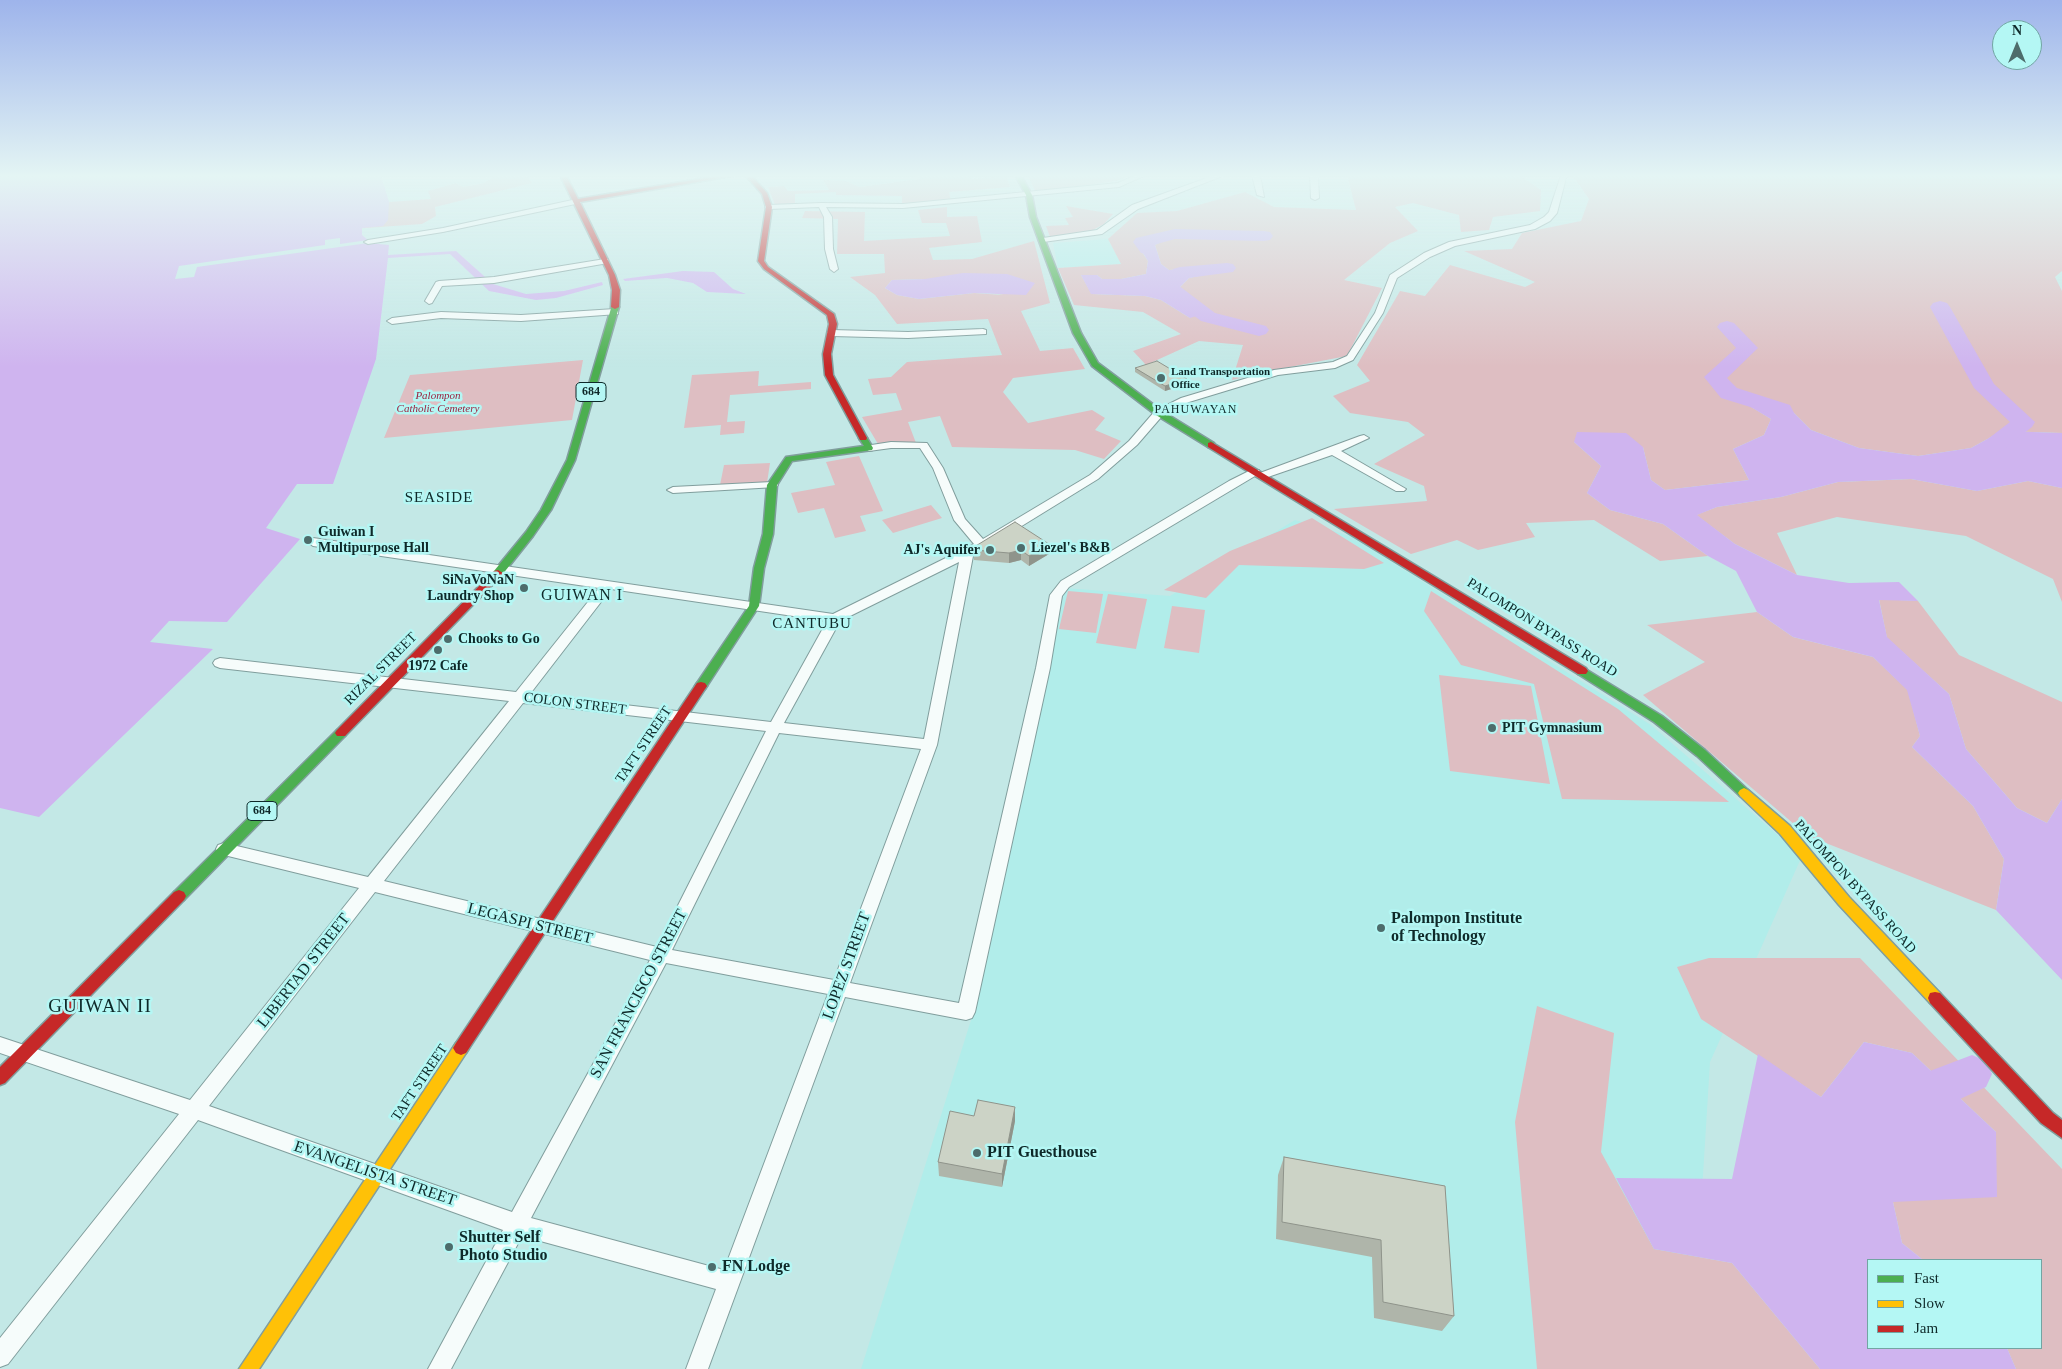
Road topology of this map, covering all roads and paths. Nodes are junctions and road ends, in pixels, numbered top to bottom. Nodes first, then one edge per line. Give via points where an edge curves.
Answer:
1 (387, 239) edge
2 (595, 239) edge
3 (764, 239) edge
4 (829, 239) edge
5 (1052, 239) edge
6 (1473, 239) edge
7 (1044, 240) joint
8 (368, 242) dead end
9 (605, 260) junction
10 (834, 269) dead end
11 (429, 301) dead end
12 (615, 312) junction
13 (392, 321) dead end
14 (983, 332) dead end
15 (832, 333) junction
16 (1159, 413) junction
17 (1364, 438) dead end
18 (869, 448) junction
19 (1333, 451) junction
20 (1258, 474) junction
21 (772, 485) junction
22 (1400, 489) dead end
23 (673, 490) dead end
24 (313, 542) dead end
25 (974, 550) junction
26 (501, 570) junction
27 (608, 585) junction
28 (754, 606) junction
29 (835, 618) junction
30 (220, 663) dead end
31 (389, 682) junction
32 (519, 697) junction
33 (681, 716) junction
34 (775, 727) junction
35 (930, 745) junction
36 (224, 849) junction
37 (371, 885) junction
38 (542, 926) junction
39 (660, 955) junction
40 (838, 990) junction
41 (0, 1045) edge
42 (25, 1053) junction
43 (0, 1078) edge
44 (194, 1110) junction
45 (2062, 1130) edge
46 (377, 1175) junction
47 (516, 1224) junction
48 (730, 1282) junction
49 (0, 1356) edge
50 (248, 1369) edge
51 (439, 1369) edge
52 (697, 1369) edge

1 - 8 street
2 - 9 main road, RIZAL STREET / 684
3 - 15 main road via 761,261 766,268 830,314
4 - 10 street
5 - 7 street
6 - 16 street via 1427,255 1393,277 1379,313 1350,358 1336,364 1277,372 1185,400
7 - 16 main road, PALOMPON BYPASS ROAD via 1077,333 1095,364
9 - 11 street via 494,280 439,284
9 - 12 main road, RIZAL STREET / 684 via 616,290
12 - 13 street via 521,318 441,315
12 - 26 main road, RIZAL STREET / 684 via 571,460 546,510
14 - 15 street via 908,335
15 - 18 main road via 827,354 829,375
16 - 20 main road, PALOMPON BYPASS ROAD
16 - 25 street via 1133,443 1094,477
17 - 19 street
18 - 21 main road, TAFT STREET via 789,459
18 - 25 street via 923,445 938,468
19 - 20 street
19 - 22 street
20 - 40 street, LEGASPI STREET via 1234,483 1064,584 1056,596 1043,668 966,1012
20 - 45 main road, PALOMPON BYPASS ROAD via 1611,688 1701,753 1785,830 1851,908 2047,1118
21 - 23 street
21 - 28 main road, TAFT STREET via 768,534
24 - 26 street
25 - 29 street
25 - 35 street, LOPEZ STREET
26 - 27 street
26 - 31 main road, RIZAL STREET / 684
27 - 28 street
27 - 32 street, LIBERTAD STREET
28 - 29 street
28 - 33 main road, TAFT STREET
29 - 34 street, SAN FRANCISCO STREET
30 - 31 street, COLON STREET
31 - 32 street, COLON STREET
31 - 36 main road, RIZAL STREET / 684
32 - 33 street, COLON STREET
32 - 37 street, LIBERTAD STREET
33 - 34 street, COLON STREET
33 - 38 main road, TAFT STREET
34 - 35 street, COLON STREET
34 - 39 street, SAN FRANCISCO STREET
35 - 40 street, LOPEZ STREET
36 - 37 street, LEGASPI STREET
36 - 42 main road, RIZAL STREET / 684
37 - 38 street, LEGASPI STREET
37 - 44 street, LIBERTAD STREET
38 - 39 street, LEGASPI STREET
38 - 46 main road, TAFT STREET
39 - 40 street, LEGASPI STREET
39 - 47 street, SAN FRANCISCO STREET
40 - 48 street, LOPEZ STREET
41 - 42 street, EVANGELISTA STREET
42 - 43 main road, RIZAL STREET / 684
42 - 44 street, EVANGELISTA STREET
44 - 46 street, EVANGELISTA STREET
44 - 49 street, LIBERTAD STREET
46 - 47 street, EVANGELISTA STREET
46 - 50 main road, TAFT STREET
47 - 48 street, EVANGELISTA STREET
47 - 51 street, SAN FRANCISCO STREET
48 - 52 street, LOPEZ STREET

